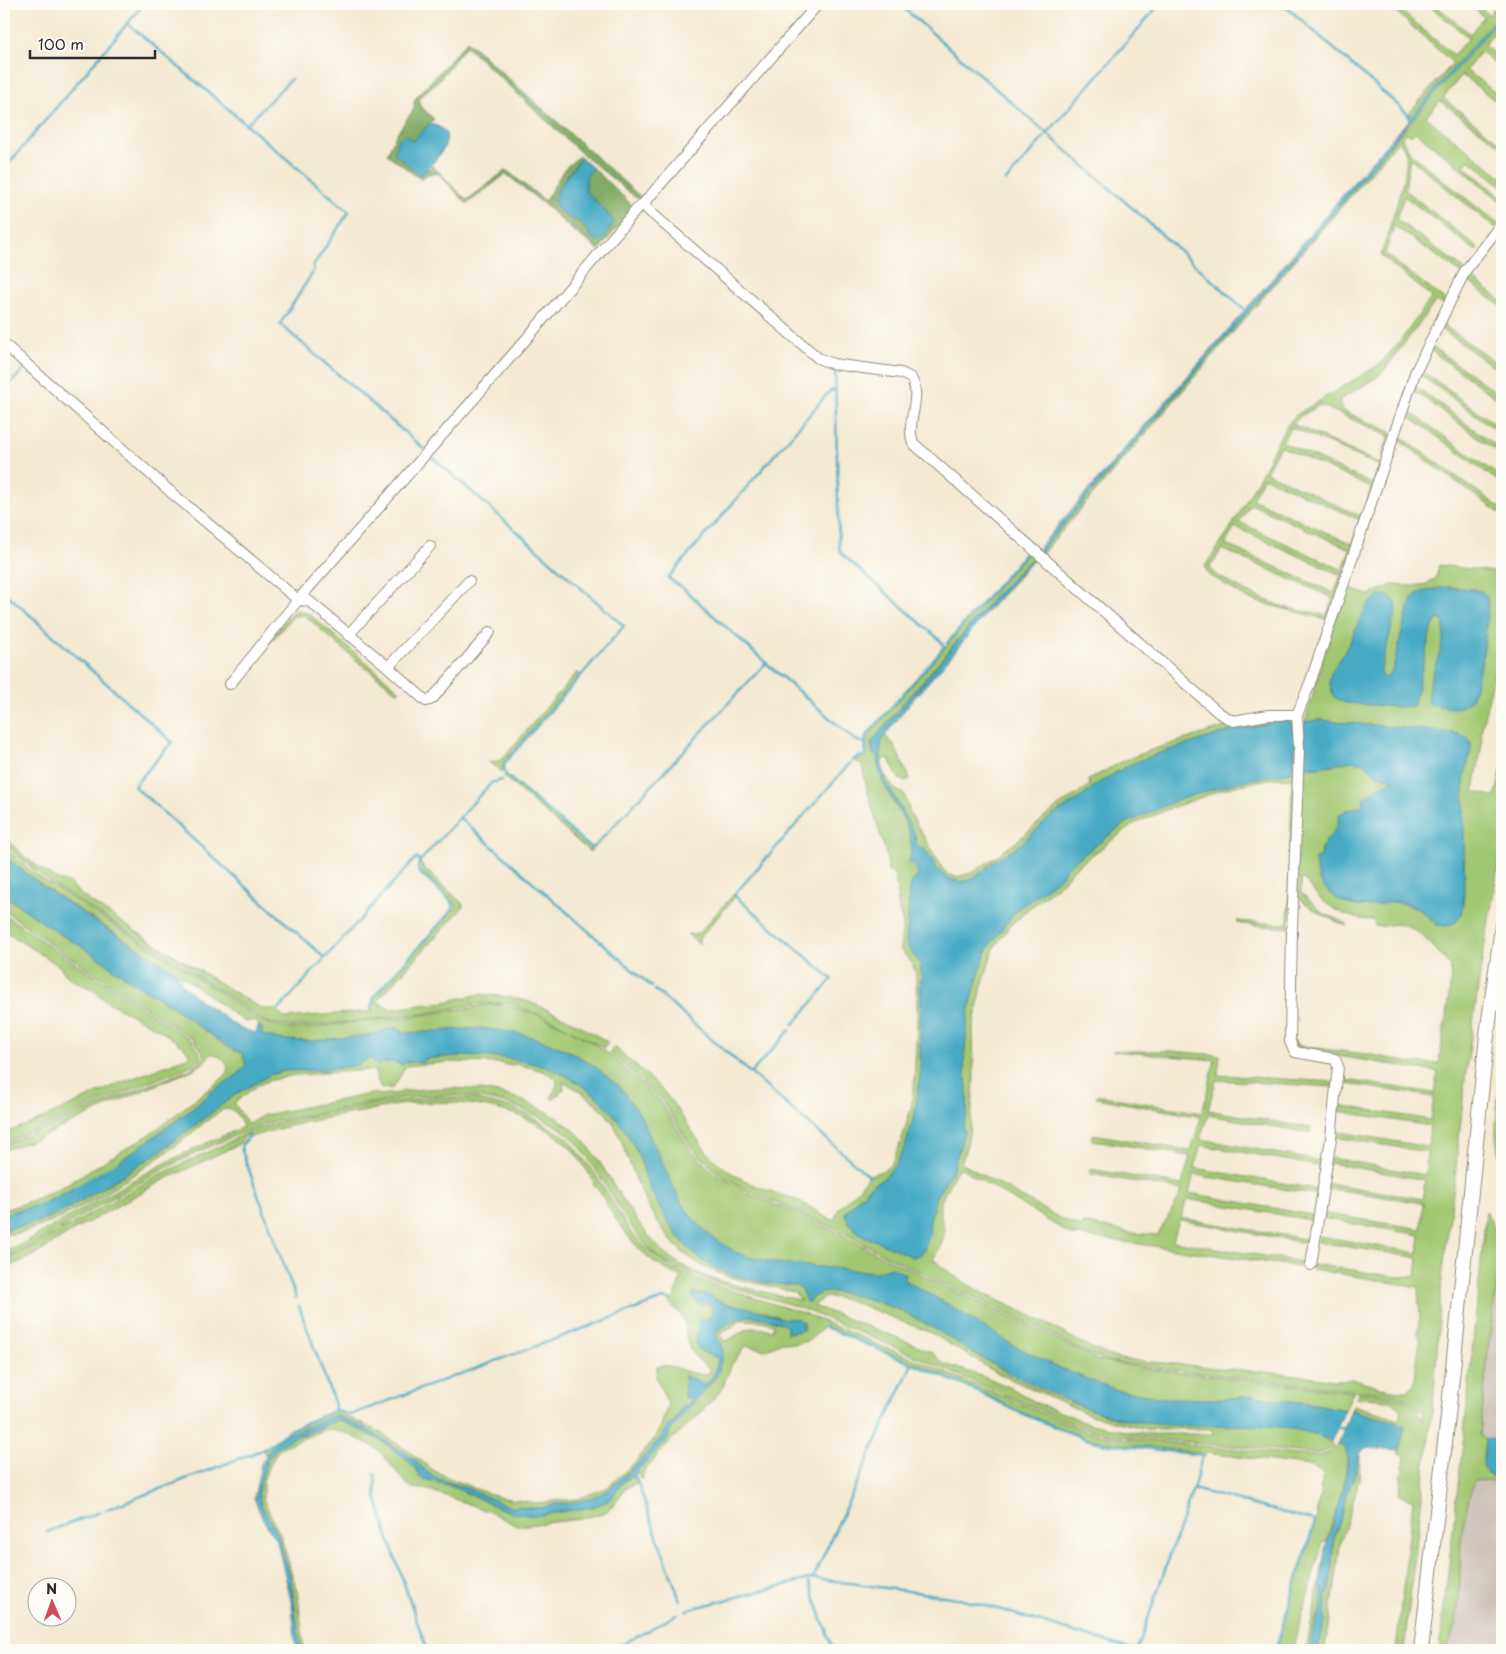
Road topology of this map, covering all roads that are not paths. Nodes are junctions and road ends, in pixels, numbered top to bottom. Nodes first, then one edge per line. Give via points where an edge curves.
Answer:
1 (818, 4) edge
2 (644, 203) junction
3 (1502, 223) edge
4 (4, 344) edge
5 (430, 546) dead end
6 (469, 581) dead end
7 (298, 600) junction
8 (490, 632) dead end
9 (348, 635) junction
10 (388, 667) junction
11 (230, 684) dead end
12 (1297, 714) junction
13 (1502, 927) edge
14 (1311, 1265) dead end
15 (1421, 1650) edge

1 - 2 street
2 - 7 street
2 - 12 street via 648,210 818,358 833,364 901,373 911,378 916,391 910,432 913,443 1218,713 1233,721
3 - 12 street via 1465,271 1413,378
4 - 7 street
5 - 9 street
6 - 10 street
7 - 9 street via 309,601
7 - 11 street
8 - 10 street via 426,702
9 - 10 street
12 - 14 street via 1299,748 1290,1042 1296,1052 1335,1059 1338,1066 1331,1138
13 - 15 highway via 1487,1034

